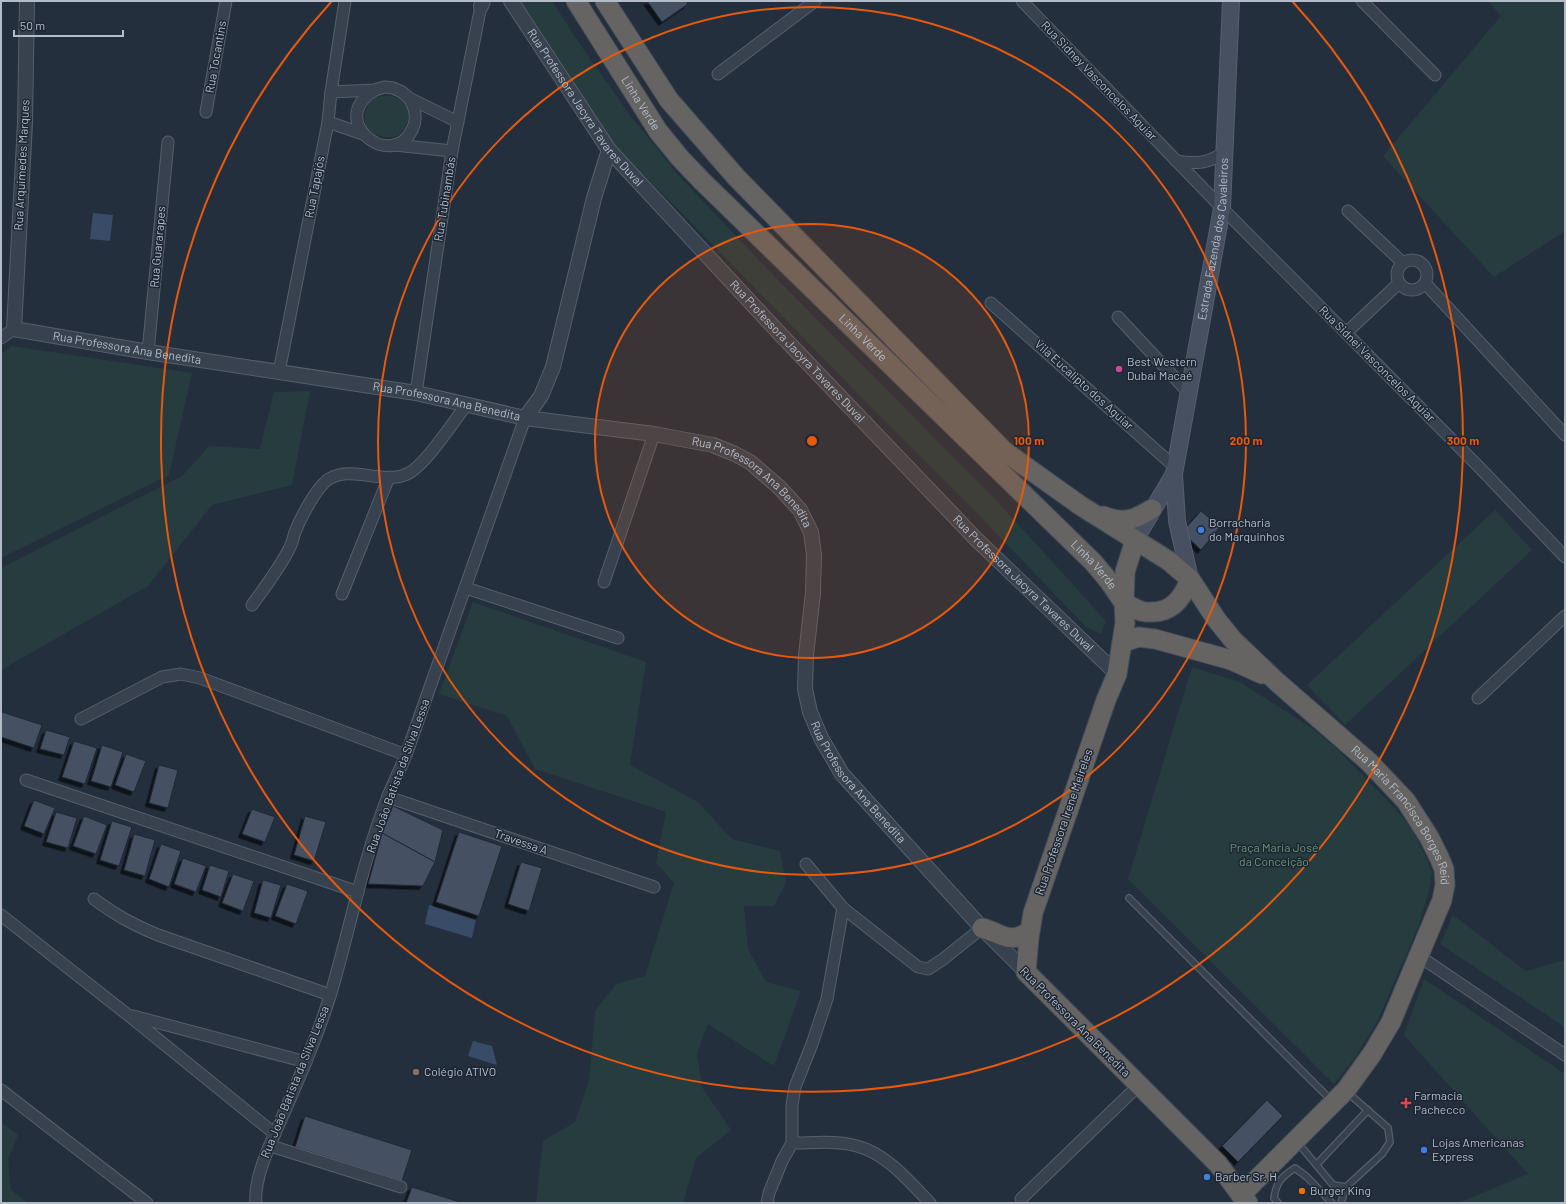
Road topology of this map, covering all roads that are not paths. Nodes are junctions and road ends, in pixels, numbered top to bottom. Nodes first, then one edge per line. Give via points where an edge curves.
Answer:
1 (28, 1) edge
2 (226, 1) edge
3 (345, 1) edge
4 (511, 1) edge
5 (576, 1) edge
6 (605, 1) edge
7 (815, 1) edge
8 (1022, 1) edge
9 (1231, 1) edge
10 (1362, 1) edge
11 (482, 3) edge
12 (718, 74) dead end
13 (1435, 75) dead end
14 (375, 90) junction
15 (331, 92) junction
16 (409, 98) junction
17 (206, 112) dead end
18 (328, 122) junction
19 (458, 122) junction
20 (363, 134) junction
21 (168, 142) dead end
22 (394, 145) junction
23 (609, 150) junction
24 (452, 151) junction
25 (1225, 151) junction
26 (1176, 161) junction
27 (1222, 208) junction
28 (1348, 211) dead end
29 (1403, 263) junction
30 (1400, 283) junction
31 (1425, 283) junction
32 (991, 303) dead end
33 (1118, 317) dead end
34 (14, 329) junction
35 (1346, 333) junction
36 (1, 338) edge
37 (148, 352) junction
38 (280, 372) junction
39 (1188, 392) junction
40 (416, 393) junction
41 (468, 404) junction
42 (525, 418) junction
43 (654, 434) junction
44 (1565, 434) edge
45 (1175, 471) junction
46 (389, 478) junction
47 (1081, 506) junction
48 (1152, 509) junction
49 (1135, 540) junction
50 (1565, 557) edge
51 (1190, 579) junction
52 (604, 582) dead end
53 (466, 588) junction
54 (342, 594) dead end
55 (1124, 603) junction
56 (252, 605) dead end
57 (1565, 616) edge
58 (618, 638) dead end
59 (1122, 643) junction
60 (1117, 674) junction
61 (1277, 682) junction
62 (1478, 698) dead end
63 (81, 719) dead end
64 (406, 755) junction
65 (26, 780) dead end
66 (388, 797) junction
67 (806, 864) dead end
68 (654, 887) dead end
69 (358, 892) junction
70 (1129, 898) dead end
71 (94, 899) dead end
72 (843, 908) junction
73 (1, 916) edge
74 (982, 928) junction
75 (1030, 932) junction
76 (1419, 956) junction
77 (1026, 972) junction
78 (330, 995) junction
79 (128, 1015) junction
80 (1565, 1055) edge
81 (306, 1062) junction
82 (1138, 1086) junction
83 (1, 1090) edge
84 (1340, 1096) junction
85 (1368, 1110) junction
86 (276, 1134) junction
87 (1295, 1140) junction
88 (792, 1143) junction
89 (271, 1146) junction
90 (1218, 1164) junction
91 (1317, 1164) junction
92 (1279, 1167) junction
93 (401, 1187) dead end
94 (1346, 1187) junction
95 (1021, 1199) dead end
96 (1241, 1200) edge
97 (147, 1203) edge
98 (256, 1203) edge
99 (768, 1203) edge
100 (930, 1203) edge
101 (1278, 1203) edge
102 (1332, 1203) edge
103 (1341, 1203) edge

1 - 34 street, Rua Arquimedes Marques via 25,123
2 - 17 street, Rua Tocantins
3 - 15 street, Rua Tapajós
4 - 23 street, Rua Professora Jacyra Tavares Duval
5 - 55 highway, Linha Verde via 658,131 680,158 1093,562
6 - 47 highway, Linha Verde via 669,100 736,178 1004,451
7 - 12 street
8 - 26 street, Rua Sidney Vasconcelos Aguiar
9 - 25 main road, Estrada Fazenda dos Cavaleiros
10 - 13 street
11 - 19 street, Rua Tubinambás
14 - 15 street
14 - 16 street via 393,88
14 - 20 street via 367,94 358,109 357,118
15 - 18 street, Rua Tapajós
16 - 19 street
16 - 22 street via 414,106 414,125 410,134
18 - 20 street
18 - 38 street, Rua Tapajós
19 - 24 street, Rua Tubinambás
20 - 22 street via 382,146
21 - 37 street, Rua Guararapes
22 - 24 street
23 - 42 street via 594,198 553,367 541,396
23 - 60 street, Rua Professora Jacyra Tavares Duval via 971,534
24 - 40 street, Rua Tubinambás
25 - 26 street via 1216,158 1201,163
25 - 27 main road, Estrada Fazenda dos Cavaleiros
26 - 27 street, Rua Sidney Vasconcelos Aguiar
27 - 35 street, Rua Sidnei Vasconcelos Aguiar
27 - 39 main road, Estrada Fazenda dos Cavaleiros
28 - 29 street
29 - 30 street via 1398,272
29 - 31 street via 1410,260 1419,261 1428,275
30 - 31 street via 1412,290 1420,288
30 - 35 street
31 - 44 street
32 - 45 street, Vila Eucalipto dos Aguiar
33 - 39 street
34 - 36 street
34 - 37 street, Rua Professora Ana Benedita
35 - 50 street, Rua Sidnei Vasconcelos Aguiar via 1480,467
37 - 38 street, Rua Professora Ana Benedita
38 - 40 street, Rua Professora Ana Benedita
39 - 45 main road, Estrada Fazenda dos Cavaleiros
40 - 41 street, Rua Professora Ana Benedita
41 - 42 street, Rua Professora Ana Benedita
41 - 46 street via 419,466 407,474
42 - 43 street, Rua Professora Ana Benedita
42 - 53 street, Rua João Batista da Silva Lessa
43 - 52 street
43 - 74 street, Rua Professora Ana Benedita via 713,446 735,454 750,462 779,487 800,510 810,532 814,555 805,689 810,712 821,738 842,774
45 - 48 main road, Estrada Fazenda dos Cavaleiros
45 - 51 main road, Estrada Fazenda dos Cavaleiros via 1177,521
46 - 54 street
46 - 56 street via 343,475 330,478 324,483 317,490 299,524 289,550
47 - 48 highway via 1105,517 1126,520 1134,520
47 - 49 highway, Linha Verde
48 - 49 main road, Estrada Fazenda dos Cavaleiros
49 - 51 highway, Rua Maria Francisca Borges Reid via 1169,561
49 - 55 highway via 1125,572
51 - 55 highway via 1179,601 1169,609 1141,612
51 - 61 highway, Rua Maria Francisca Borges Reid via 1233,640
53 - 58 street
53 - 64 street, Rua João Batista da Silva Lessa
55 - 59 highway, Linha Verde
57 - 62 street
59 - 60 highway, Linha Verde
59 - 61 highway, Rua Maria Francisca Borges Reid via 1138,637 1155,639 1231,660
60 - 75 highway, Rua Professora Irene Meireles via 1033,912
61 - 76 highway, Rua Maria Francisca Borges Reid via 1369,762 1406,802 1429,837 1444,869 1445,885 1442,900
63 - 64 street via 162,677 181,674 200,678
64 - 66 street, Rua João Batista da Silva Lessa
65 - 69 street
66 - 68 street, Travessa A
66 - 69 street, Rua João Batista da Silva Lessa
67 - 72 street
69 - 78 street, Rua João Batista da Silva Lessa
70 - 84 lane
71 - 78 street via 140,928
72 - 74 street via 918,967 928,969
72 - 88 street via 827,999 795,1086
73 - 79 street
74 - 75 highway via 1012,939
74 - 77 street, Rua Professora Ana Benedita
75 - 77 highway, Rua Professora Irene Meireles
76 - 80 street
76 - 84 highway, Rua Maria Francisca Borges Reid via 1391,1022 1372,1054
77 - 82 highway, Rua Professora Ana Benedita
78 - 81 street, Rua João Batista da Silva Lessa
79 - 81 street
79 - 86 street
81 - 86 street, Rua João Batista da Silva Lessa
82 - 90 highway, Rua Professora Ana Benedita
82 - 95 street, Rua Professora Ana Benedita
83 - 97 street
84 - 85 lane
84 - 87 highway, Rua Maria Francisca Borges Reid
85 - 91 lane
85 - 94 lane via 1388,1128 1390,1142 1382,1154
86 - 89 street, Rua João Batista da Silva Lessa
87 - 91 lane
87 - 92 highway, Rua Maria Francisca Borges Reid
88 - 99 street via 769,1193
88 - 100 street via 839,1143 870,1151 904,1176
89 - 93 street
89 - 98 street, Rua João Batista da Silva Lessa via 260,1173
90 - 92 highway via 1243,1178 1257,1176
90 - 96 highway, Rua Professora Ana Benedita
91 - 94 lane via 1333,1185
92 - 96 highway, Rua Maria Francisca Borges Reid
92 - 101 lane via 1274,1198
92 - 102 lane via 1295,1168
94 - 103 lane

